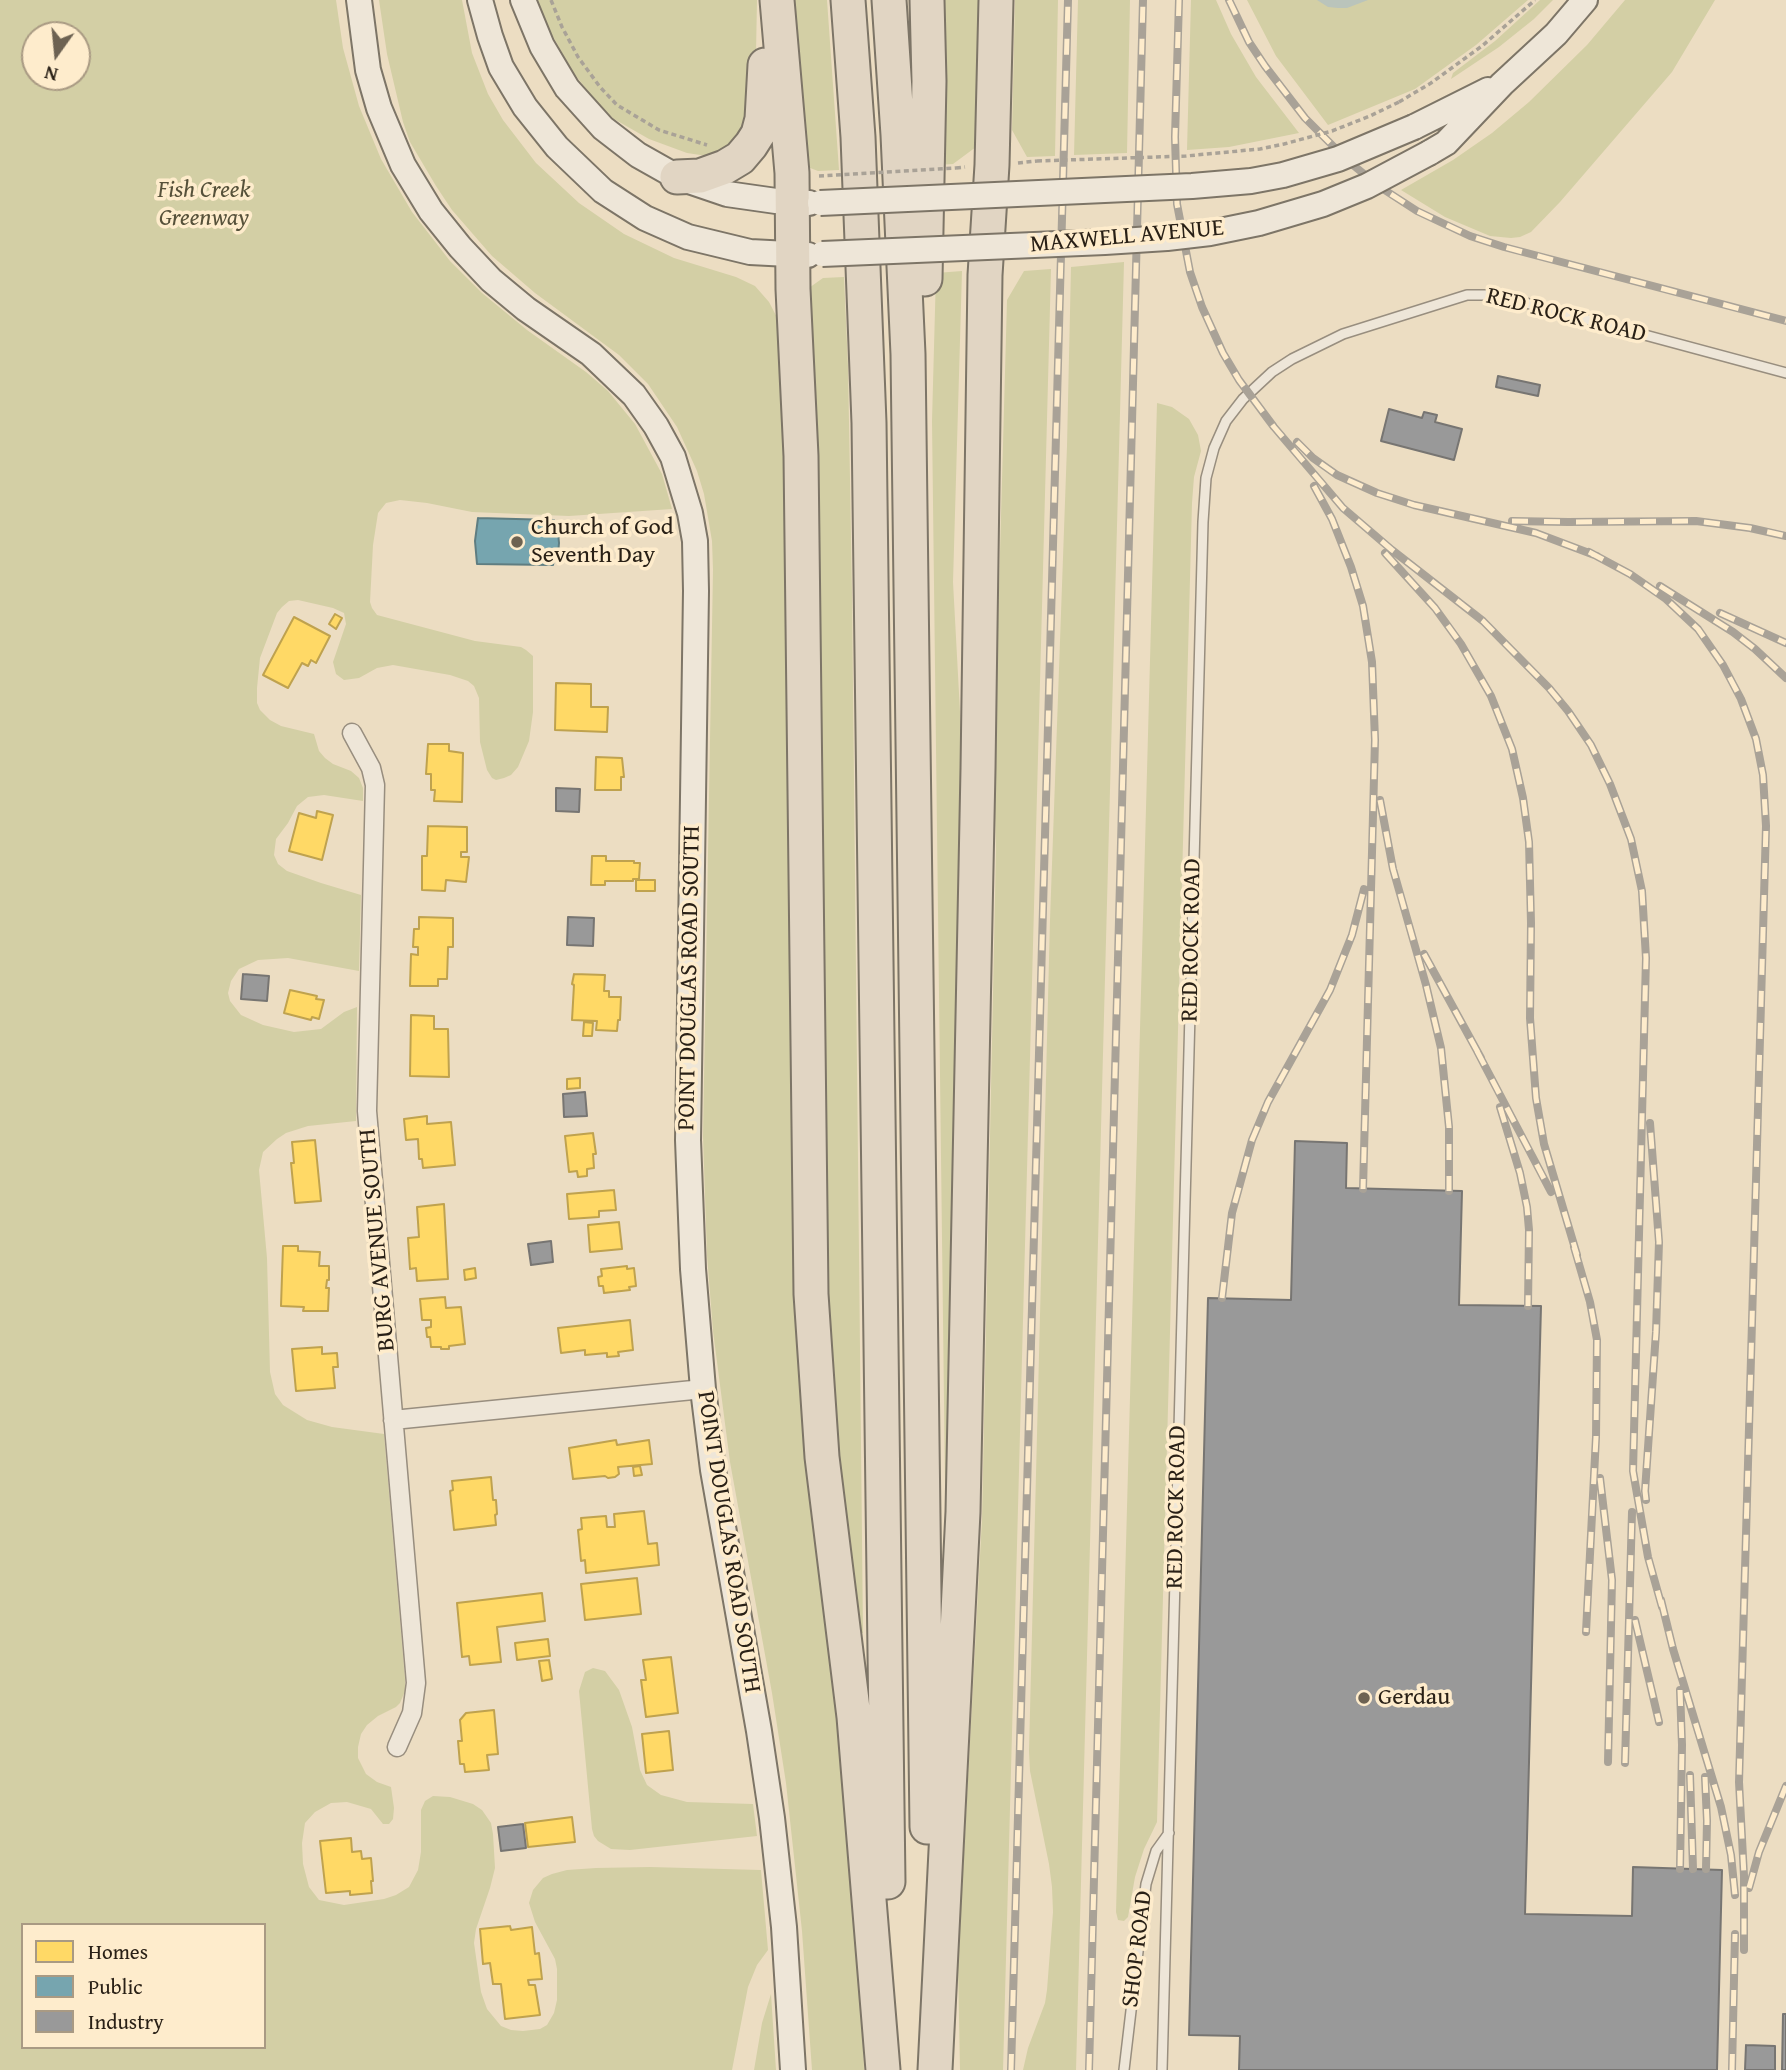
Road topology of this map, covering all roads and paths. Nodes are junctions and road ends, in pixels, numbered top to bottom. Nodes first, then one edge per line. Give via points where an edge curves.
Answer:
1 (359, 0) edge
2 (480, 0) edge
3 (523, 0) edge
4 (551, 0) edge
5 (766, 0) edge
6 (777, 0) edge
7 (848, 0) edge
8 (889, 0) edge
9 (927, 0) edge
10 (996, 0) edge
11 (1535, 0) edge
12 (1585, 0) edge
13 (1502, 83) junction
14 (710, 146) dead end
15 (1037, 161) dead end
16 (956, 168) dead end
17 (819, 176) dead end
18 (677, 177) junction
19 (990, 195) junction
20 (807, 203) junction
21 (986, 248) junction
22 (808, 255) junction
23 (1786, 373) edge
24 (912, 547) junction
25 (352, 733) dead end
26 (703, 1389) junction
27 (393, 1420) junction
28 (397, 1747) dead end
29 (1169, 1833) junction
30 (793, 2070) edge
31 (883, 2070) edge
32 (889, 2070) edge
33 (932, 2070) edge
34 (1124, 2070) edge
35 (1162, 2070) edge

1 - 26 main road, POINT DOUGLAS ROAD SOUTH via 379,108 396,150 431,211 491,280 591,354 634,395 666,442 688,505 695,541 696,618 688,1177
2 - 22 main road, MAXWELL AVENUE via 501,67 525,107 556,147 603,191 645,218 688,237 750,252
3 - 18 main road, MAXWELL AVENUE via 542,46 575,98 621,143
4 - 14 path via 578,57 617,105 659,130
5 - 18 highway via 764,103 758,134 746,151 725,167 700,176
6 - 20 highway
7 - 32 highway via 870,436
8 - 24 highway via 908,354
9 - 24 highway via 925,299
10 - 19 highway
11 - 15 path, bridge via 1431,83 1332,131 1260,149
12 - 13 main road, MAXWELL AVENUE via 1543,47
13 - 19 main road, MAXWELL AVENUE, bridge via 1367,149 1283,175 1192,186
13 - 21 main road, MAXWELL AVENUE, bridge via 1446,143 1367,186 1306,210 1238,228 1167,238
16 - 17 path, bridge
18 - 20 main road, MAXWELL AVENUE via 727,194
19 - 20 main road, MAXWELL AVENUE, bridge
19 - 21 highway
20 - 22 highway
21 - 22 main road, MAXWELL AVENUE, bridge
21 - 33 highway via 964,1499
22 - 31 highway via 793,289 802,494 811,1294 822,1457 854,1717
23 - 29 lane, RED ROCK ROAD via 1496,295 1473,294 1343,334 1305,351 1251,391 1217,439 1206,478 1203,522
24 - 33 highway
25 - 27 street, BURG AVENUE SOUTH via 375,785 368,1111
26 - 27 street
26 - 30 main road, POINT DOUGLAS ROAD SOUTH via 772,1818
27 - 28 street, BURG AVENUE SOUTH via 416,1683 412,1713
29 - 34 lane, SHOP ROAD via 1156,1851 1146,1884
29 - 35 lane, RED ROCK ROAD

